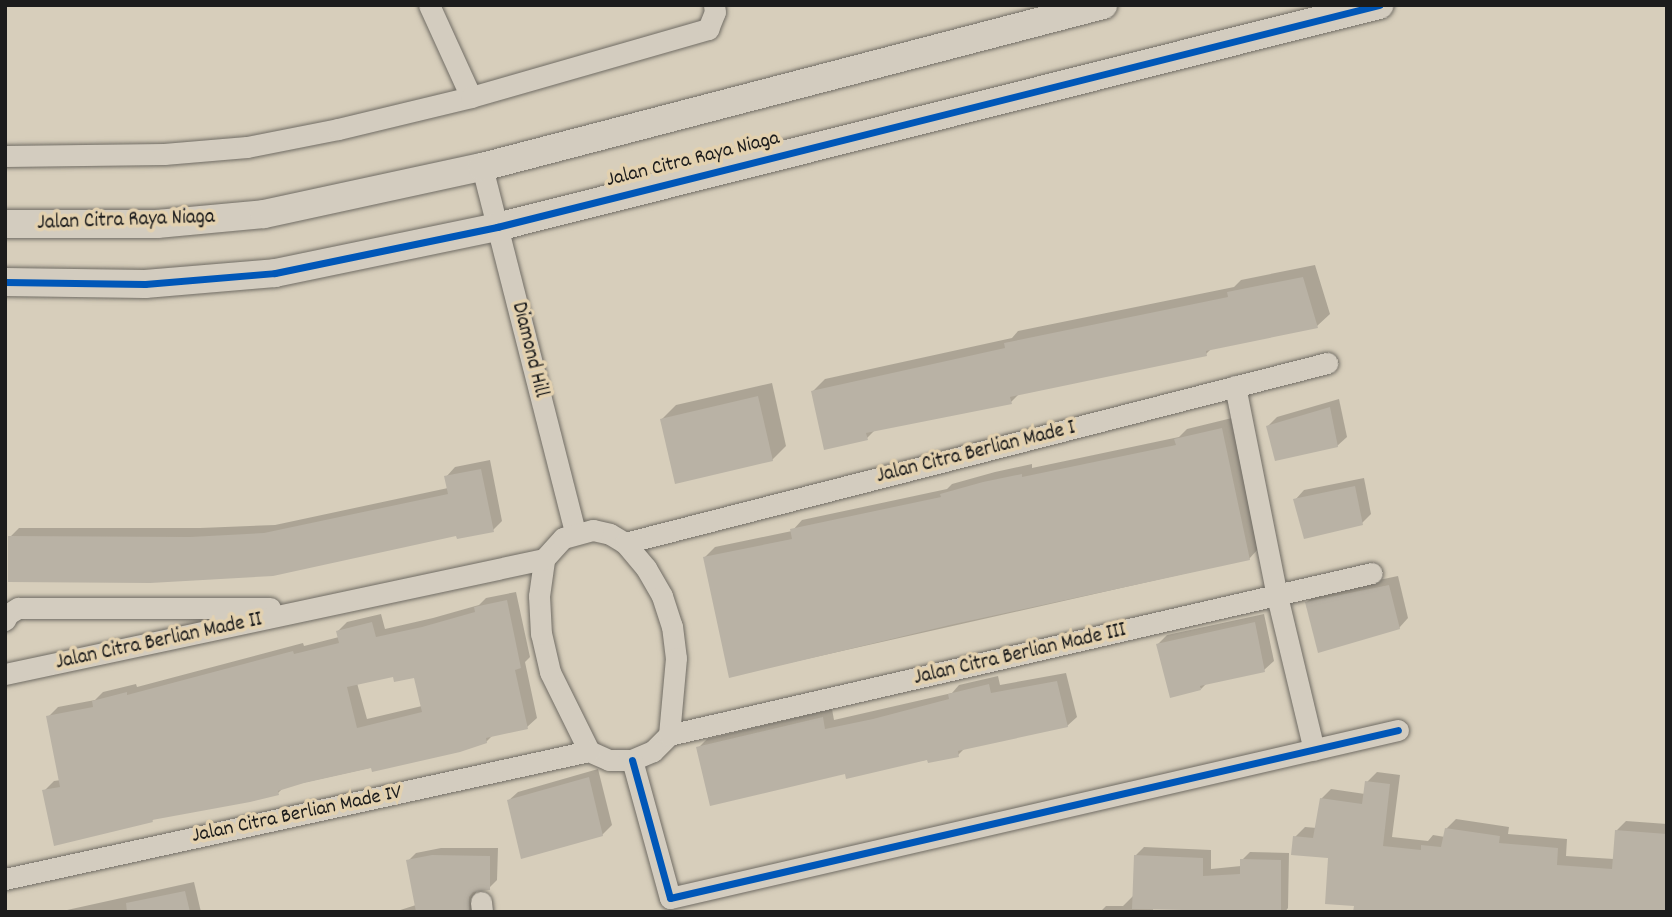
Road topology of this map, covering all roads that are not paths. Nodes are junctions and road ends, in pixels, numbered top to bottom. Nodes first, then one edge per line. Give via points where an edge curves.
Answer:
1 (429, 5) edge
2 (714, 5) edge
3 (1104, 5) edge
4 (1379, 5) edge
5 (471, 97) junction
6 (5, 156) edge
7 (482, 167) junction
8 (5, 225) edge
9 (497, 227) junction
10 (5, 282) edge
11 (1327, 363) dead end
12 (1235, 386) junction
13 (575, 533) junction
14 (625, 543) junction
15 (544, 559) junction
16 (1372, 573) dead end
17 (1277, 596) junction
18 (312, 608) junction
19 (5, 620) edge
20 (5, 674) edge
21 (1398, 730) dead end
22 (668, 735) junction
23 (1314, 750) junction
24 (589, 751) junction
25 (632, 760) junction
26 (5, 879) edge

1 - 5 street
2 - 5 street via 708,29
3 - 7 street, Jalan Citra Raya Niaga
4 - 9 street, Jalan Citra Raya Niaga
5 - 6 street via 247,147 94,157
7 - 8 street, Jalan Citra Raya Niaga via 264,214 157,224
7 - 9 street, Diamond Hill
9 - 10 street, Jalan Citra Raya Niaga via 275,272 145,284
9 - 13 street, Diamond Hill
11 - 12 street, Jalan Citra Berlian Made I
12 - 14 street, Jalan Citra Berlian Made I
12 - 17 street
13 - 14 street via 593,530
13 - 15 street via 552,547
14 - 22 street via 657,586 672,626 676,658
15 - 18 street, Jalan Citra Berlian Made II
15 - 24 street via 539,596 541,634 550,671
16 - 17 street, Jalan Citra Berlian Made III
17 - 22 street, Jalan Citra Berlian Made III
17 - 23 street
18 - 19 street, Jalan Citra Berlian Made II via 18,608
18 - 20 street, Jalan Citra Berlian Made II
21 - 23 street
22 - 25 street via 653,751
23 - 25 street via 670,898
24 - 25 street via 609,760
24 - 26 street, Jalan Citra Berlian Made IV

